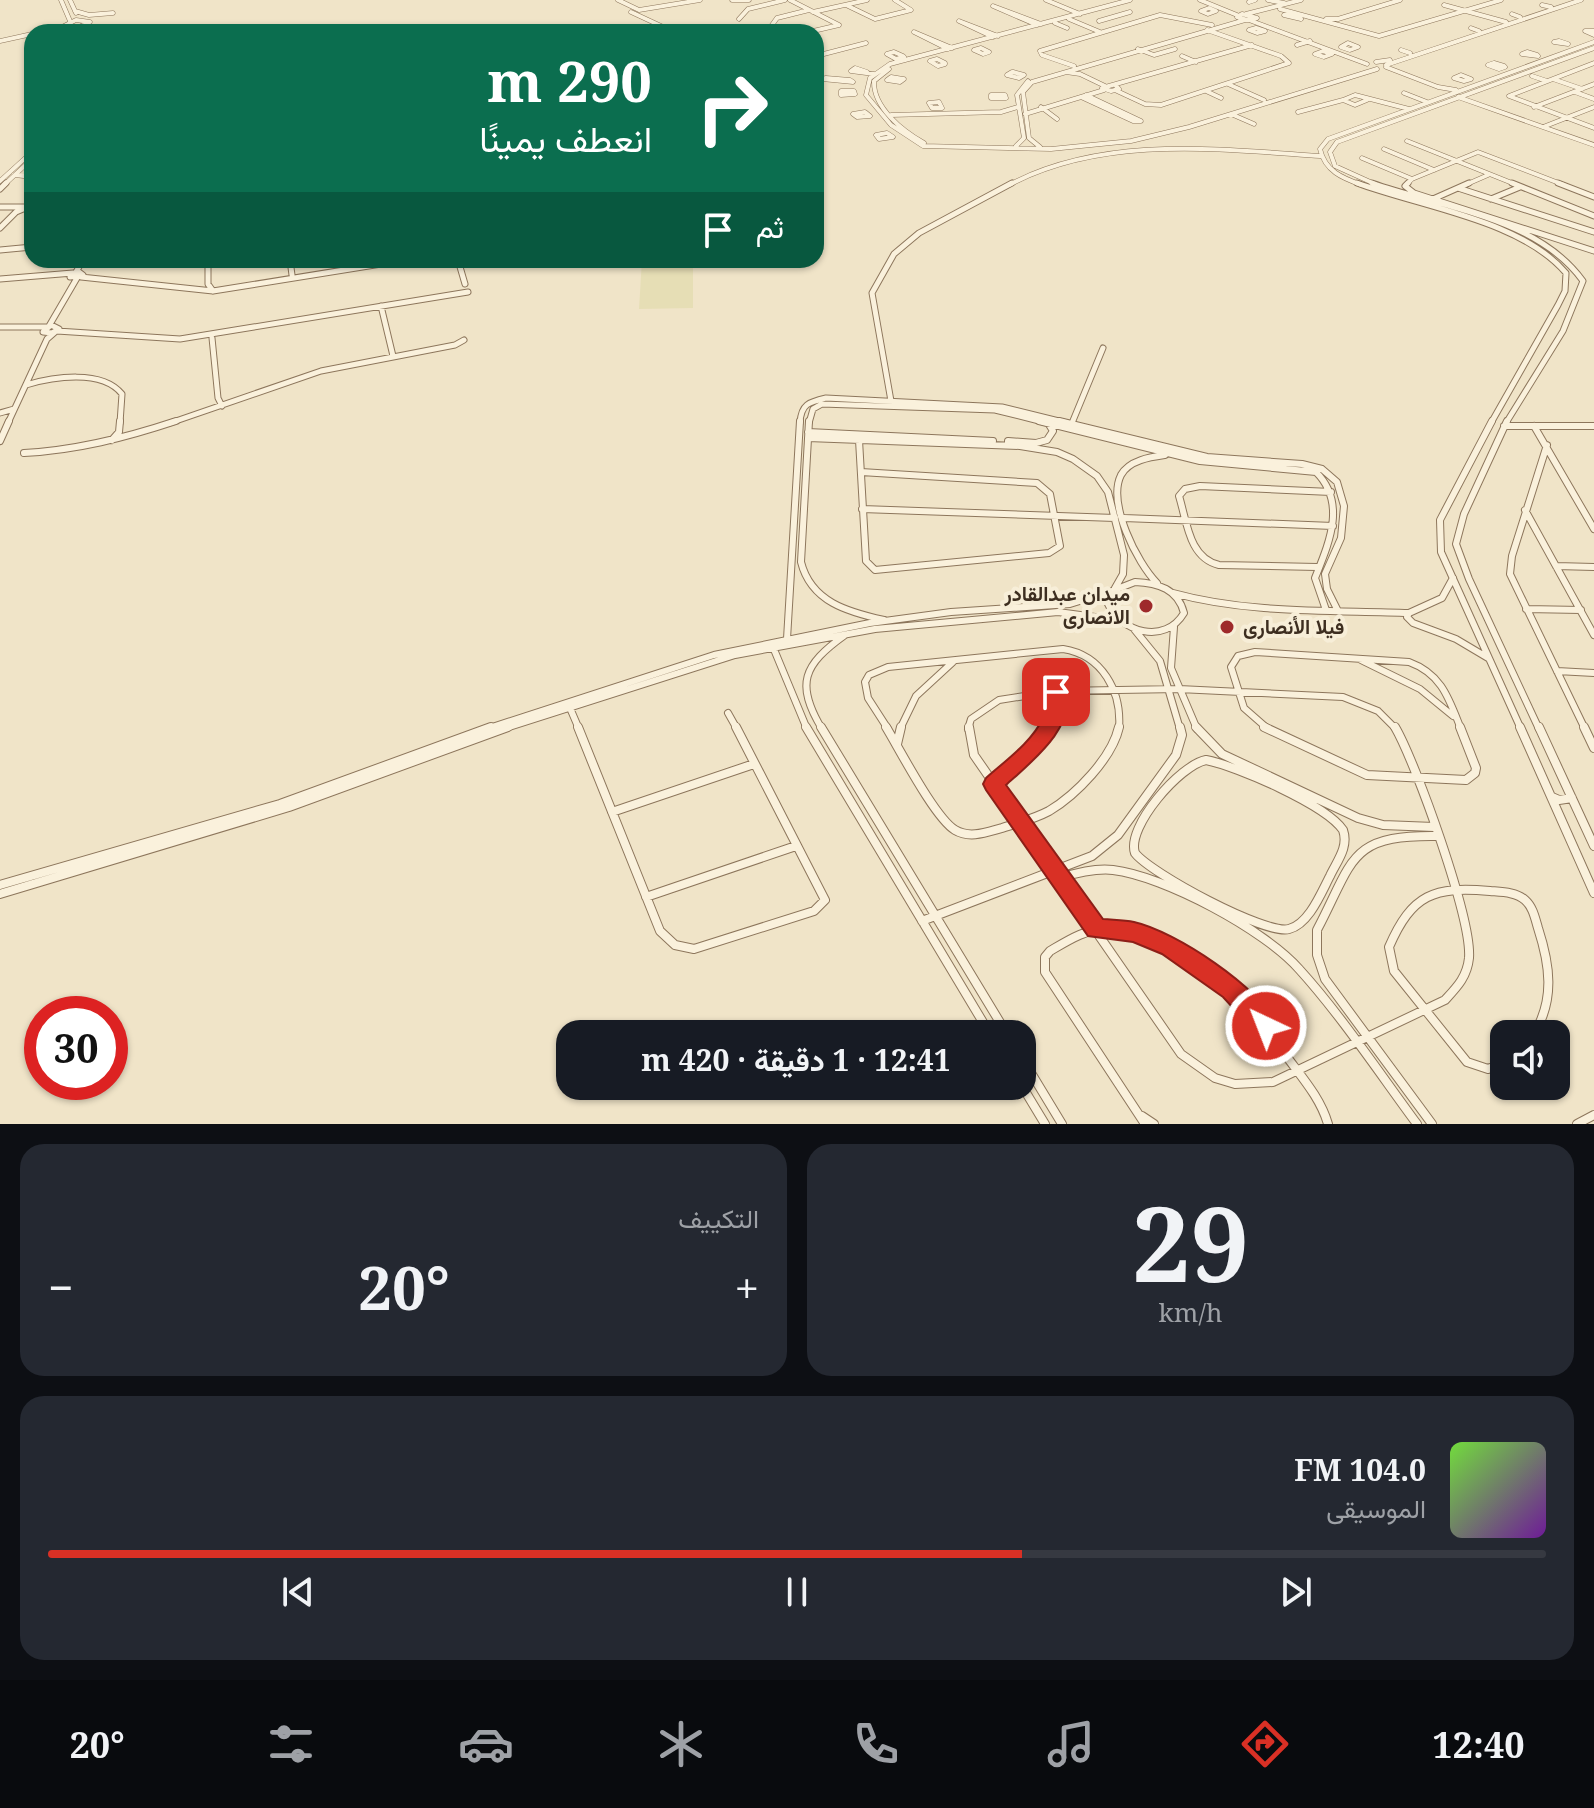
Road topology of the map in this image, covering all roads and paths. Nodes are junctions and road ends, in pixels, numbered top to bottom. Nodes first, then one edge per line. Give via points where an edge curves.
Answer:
1 (61, 0) edge
2 (70, 0) edge
3 (610, 0) edge
4 (618, 0) edge
5 (700, 0) edge
6 (732, 0) edge
7 (749, 0) edge
8 (788, 0) edge
9 (867, 0) edge
10 (895, 0) edge
11 (1046, 0) edge
12 (1052, 0) edge
13 (1138, 0) edge
14 (1200, 0) edge
15 (1207, 0) edge
16 (1255, 0) edge
17 (1270, 0) edge
18 (1301, 0) edge
19 (1309, 0) edge
20 (1400, 0) edge
21 (1474, 0) edge
22 (1572, 0) edge
23 (1581, 0) edge
24 (1121, 2) edge
25 (1249, 2) edge
26 (1501, 2) edge
27 (1292, 4) junction
28 (1487, 4) junction
29 (846, 5) junction
30 (1386, 5) junction
31 (1444, 5) dead end
32 (1542, 5) dead end
33 (1551, 7) junction
34 (1220, 8) junction
35 (1395, 8) dead end
36 (1277, 9) junction
37 (1101, 10) junction
38 (1213, 10) dead end
39 (75, 11) junction
40 (633, 11) junction
41 (811, 11) junction
42 (1007, 11) dead end
43 (1297, 11) junction
44 (1464, 11) junction
45 (1130, 12) dead end
46 (1541, 12) junction
47 (113, 13) dead end
48 (1082, 13) junction
49 (1245, 14) junction
50 (1284, 14) dead end
51 (1354, 14) junction
52 (1512, 14) dead end
53 (1113, 15) junction
54 (1258, 15) junction
55 (1344, 17) junction
56 (1520, 17) junction
57 (1362, 18) dead end
58 (1424, 18) dead end
59 (79, 19) junction
60 (739, 19) dead end
61 (1069, 19) junction
62 (1234, 19) junction
63 (1321, 19) junction
64 (1486, 19) junction
65 (1247, 20) junction
66 (70, 21) junction
67 (1099, 21) dead end
68 (1192, 21) junction
69 (1433, 21) junction
70 (1506, 22) junction
71 (1055, 23) junction
72 (64, 24) edge
73 (88, 24) edge
74 (658, 24) edge
75 (772, 24) edge
76 (1039, 24) junction
77 (1336, 24) junction
78 (1215, 26) junction
79 (1275, 26) junction
80 (1494, 26) junction
81 (974, 27) dead end
82 (824, 28) edge
83 (1067, 28) dead end
84 (1391, 28) dead end
85 (1471, 28) dead end
86 (1202, 29) junction
87 (1262, 29) dead end
88 (1025, 30) junction
89 (1400, 31) junction
90 (1479, 31) junction
91 (1100, 32) junction
92 (1222, 33) junction
93 (24, 36) edge
94 (996, 36) junction
95 (1469, 36) junction
96 (930, 39) dead end
97 (1438, 39) dead end
98 (1457, 39) junction
99 (1282, 40) dead end
100 (1479, 40) dead end
101 (0, 41) edge
102 (1307, 42) junction
103 (1445, 42) junction
104 (866, 43) dead end
105 (970, 45) junction
106 (1252, 45) junction
107 (1297, 45) dead end
108 (1568, 45) dead end
109 (1594, 45) edge
110 (950, 48) junction
111 (1436, 48) junction
112 (978, 49) dead end
113 (1138, 49) junction
114 (1175, 49) dead end
115 (1336, 50) junction
116 (1401, 50) dead end
117 (1579, 50) junction
118 (1445, 51) dead end
119 (1410, 53) junction
120 (824, 54) edge
121 (1182, 56) dead end
122 (926, 57) junction
123 (1536, 57) dead end
124 (1594, 57) edge
125 (1402, 59) junction
126 (933, 60) dead end
127 (1545, 60) junction
128 (1056, 62) junction
129 (1196, 62) junction
130 (1375, 62) junction
131 (1411, 62) dead end
132 (1087, 63) junction
133 (1594, 63) edge
134 (1388, 64) junction
135 (1367, 65) junction
136 (1076, 66) junction
137 (1182, 66) junction
138 (1260, 67) dead end
139 (1502, 68) dead end
140 (1277, 69) junction
141 (1378, 69) junction
142 (1191, 70) dead end
143 (1061, 71) junction
144 (1270, 71) junction
145 (1512, 71) junction
146 (867, 72) dead end
147 (1286, 72) dead end
148 (1080, 74) junction
149 (876, 75) junction
150 (1326, 76) dead end
151 (1532, 76) dead end
152 (1021, 77) dead end
153 (1044, 77) junction
154 (824, 78) edge
155 (889, 78) dead end
156 (1332, 78) junction
157 (824, 79) edge
158 (1553, 79) junction
159 (1030, 80) junction
160 (1138, 80) junction
161 (1468, 80) dead end
162 (1216, 81) dead end
163 (1547, 81) junction
164 (853, 82) junction
165 (1054, 82) dead end
166 (866, 84) junction
167 (1147, 84) dead end
168 (1226, 84) junction
169 (1478, 84) junction
170 (1594, 84) edge
171 (873, 85) junction
172 (1105, 88) junction
173 (1117, 88) junction
174 (1312, 88) junction
175 (1284, 89) dead end
176 (1582, 89) junction
177 (1206, 91) junction
178 (1290, 91) junction
179 (1321, 91) dead end
180 (865, 92) junction
181 (1574, 92) junction
182 (855, 93) dead end
183 (1404, 93) dead end
184 (1459, 93) junction
185 (1174, 95) dead end
186 (1062, 96) dead end
187 (1083, 96) junction
188 (1443, 96) junction
189 (1005, 97) dead end
190 (1017, 97) junction
191 (1221, 98) dead end
192 (1182, 99) junction
193 (1594, 99) edge
194 (1069, 100) junction
195 (1264, 100) junction
196 (1343, 100) junction
197 (1367, 100) junction
198 (1427, 102) junction
199 (1023, 103) junction
200 (1018, 107) junction
201 (1043, 107) junction
202 (1534, 107) junction
203 (1594, 107) edge
204 (1410, 109) junction
205 (880, 112) junction
206 (1001, 112) junction
207 (1298, 112) dead end
208 (930, 113) junction
209 (869, 114) dead end
210 (1025, 114) junction
211 (1231, 114) junction
212 (891, 115) junction
213 (1219, 116) junction
214 (1019, 118) junction
215 (1564, 118) junction
216 (1057, 119) dead end
217 (932, 120) dead end
218 (1254, 124) dead end
219 (1543, 127) junction
220 (1594, 128) edge
221 (904, 133) junction
222 (892, 135) dead end
223 (1027, 138) junction
224 (1407, 141) dead end
225 (1594, 145) edge
226 (1016, 146) junction
227 (1040, 147) junction
228 (1384, 149) dead end
229 (1320, 156) junction
230 (1362, 158) dead end
231 (24, 159) edge
232 (1455, 162) junction
233 (24, 167) edge
234 (1434, 170) junction
235 (1488, 175) junction
236 (13, 177) junction
237 (24, 177) edge
238 (1412, 179) junction
239 (0, 181) edge
240 (1520, 187) junction
241 (1458, 188) junction
242 (0, 189) edge
243 (1594, 197) edge
244 (1433, 199) junction
245 (1491, 199) junction
246 (0, 207) edge
247 (24, 208) edge
248 (15, 210) junction
249 (1594, 216) edge
250 (1484, 221) junction
251 (0, 228) edge
252 (1594, 232) edge
253 (24, 248) edge
254 (0, 250) edge
255 (1594, 251) edge
256 (208, 268) edge
257 (290, 268) edge
258 (368, 268) edge
259 (460, 268) edge
260 (362, 269) joint
261 (77, 274) edge
262 (290, 278) junction
263 (0, 279) edge
264 (208, 284) junction
265 (465, 284) dead end
266 (195, 291) junction
267 (213, 291) junction
268 (468, 292) dead end
269 (381, 306) junction
270 (56, 318) junction
271 (0, 327) edge
272 (58, 329) junction
273 (46, 331) junction
274 (217, 333) junction
275 (204, 335) junction
276 (212, 338) junction
277 (464, 340) dead end
278 (1103, 348) dead end
279 (1530, 354) junction
280 (393, 356) junction
281 (1545, 360) junction
282 (1522, 367) junction
283 (1538, 372) junction
284 (30, 376) junction
285 (41, 380) junction
286 (26, 385) junction
287 (891, 401) junction
288 (222, 406) junction
289 (14, 409) junction
290 (0, 414) edge
291 (11, 417) junction
292 (1048, 423) junction
293 (1072, 423) junction
294 (1504, 426) junction
295 (1534, 426) junction
296 (1594, 426) edge
297 (119, 432) junction
298 (808, 435) junction
299 (132, 437) junction
300 (859, 440) junction
301 (0, 441) edge
302 (108, 443) junction
303 (1547, 445) junction
304 (24, 453) dead end
305 (1171, 455) junction
306 (861, 472) junction
307 (1460, 486) junction
308 (1331, 492) junction
309 (1474, 492) junction
310 (862, 509) junction
311 (1525, 510) junction
312 (1055, 516) junction
313 (1115, 518) junction
314 (1124, 518) junction
315 (1186, 520) junction
316 (1592, 521) edge
317 (1333, 526) junction
318 (1594, 529) edge
319 (1556, 566) junction
320 (1317, 567) junction
321 (1594, 567) edge
322 (1453, 578) junction
323 (1160, 585) junction
324 (1114, 589) junction
325 (1173, 593) junction
326 (1526, 609) junction
327 (1326, 610) junction
328 (1581, 610) junction
329 (1338, 611) junction
330 (1409, 613) junction
331 (1117, 620) junction
332 (888, 621) junction
333 (1174, 627) junction
334 (1134, 629) junction
335 (848, 633) junction
336 (1594, 635) edge
337 (787, 639) junction
338 (773, 647) junction
339 (1354, 658) junction
340 (1489, 658) junction
341 (956, 660) junction
342 (1557, 671) junction
343 (1594, 673) edge
344 (1113, 689) junction
345 (1169, 689) junction
346 (1179, 689) junction
347 (1238, 691) junction
348 (1056, 692) junction
349 (570, 708) junction
350 (728, 713) dead end
351 (1456, 719) junction
352 (897, 744) junction
353 (1594, 748) edge
354 (1222, 754) junction
355 (1217, 762) junction
356 (754, 764) junction
357 (1417, 779) junction
358 (994, 784) junction
359 (324, 792) junction
360 (1552, 797) junction
361 (1572, 798) junction
362 (1326, 803) junction
363 (1320, 811) junction
364 (612, 812) junction
365 (1563, 820) junction
366 (1019, 822) junction
367 (1584, 824) junction
368 (1435, 832) junction
369 (1118, 835) junction
370 (1133, 841) junction
371 (796, 846) junction
372 (1594, 846) edge
373 (1344, 849) junction
374 (1357, 854) junction
375 (1056, 875) junction
376 (0, 885) edge
377 (1455, 888) junction
378 (1594, 893) edge
379 (0, 894) edge
380 (646, 897) junction
381 (935, 915) junction
382 (922, 921) junction
383 (1301, 923) junction
384 (1096, 929) junction
385 (1317, 930) junction
386 (1424, 1010) junction
387 (982, 1020) edge
388 (999, 1020) edge
389 (1541, 1020) edge
390 (1367, 1038) junction
391 (1356, 1043) junction
392 (1490, 1068) edge
393 (1297, 1071) junction
394 (1036, 1081) edge
395 (1030, 1100) edge
396 (1139, 1114) junction
397 (1594, 1115) edge
398 (1045, 1124) edge
399 (1062, 1124) edge
400 (1145, 1124) edge
401 (1154, 1124) edge
402 (1328, 1124) edge
403 (1417, 1124) edge
404 (1432, 1124) edge
405 (1577, 1124) edge

1 - 66 street
2 - 39 street
3 - 40 street
4 - 40 street
5 - 40 street
6 - 7 street
8 - 41 street
8 - 60 street via 748,9
9 - 29 street
10 - 29 street via 911,10 875,19
11 - 48 street
12 - 48 street
13 - 24 street
14 - 34 street
15 - 49 street
16 - 25 street
17 - 27 street
17 - 36 street
18 - 27 street
19 - 27 street
20 - 30 street
21 - 28 street
22 - 33 street
23 - 46 street
24 - 37 street
24 - 48 street
26 - 28 street
27 - 36 street
27 - 43 street
28 - 44 street
29 - 41 street
30 - 35 street
30 - 51 street
31 - 44 street
32 - 33 street
33 - 46 street
34 - 38 street
34 - 62 street
36 - 43 street
36 - 50 street
36 - 54 street
37 - 53 street
37 - 61 street
39 - 47 street
39 - 59 street
40 - 74 street
41 - 75 street
41 - 82 street via 839,25
42 - 76 street
43 - 63 street
44 - 64 street
44 - 69 street
45 - 53 street
46 - 56 street
46 - 95 street
48 - 76 street
49 - 54 street
49 - 62 street
51 - 55 street
51 - 57 street
52 - 56 street
53 - 67 street
54 - 65 street
54 - 79 street
55 - 63 street
55 - 77 street
56 - 70 street
58 - 69 street
59 - 66 street
59 - 73 street
61 - 71 street
61 - 91 street
62 - 65 street
62 - 78 street
63 - 77 street
64 - 70 street
64 - 80 street
65 - 79 street
66 - 72 street
68 - 78 street
68 - 86 street
68 - 91 street via 1160,15
69 - 89 street
70 - 80 street
71 - 83 street
71 - 88 street
76 - 88 street
77 - 89 street via 1374,36
78 - 86 street
78 - 92 street
79 - 87 street
79 - 102 street
79 - 115 street
80 - 90 street
81 - 94 street
84 - 89 street
85 - 90 street
86 - 92 street
86 - 113 street
86 - 132 street
88 - 94 street
88 - 105 street
90 - 98 street
91 - 128 street via 1040,50
92 - 106 street
93 - 101 street
94 - 110 street
95 - 98 street
95 - 100 street
96 - 110 street
97 - 103 street
98 - 103 street
98 - 111 street
99 - 102 street
102 - 107 street
102 - 115 street
103 - 119 street
104 - 120 street
105 - 112 street
105 - 122 street
106 - 129 street
106 - 140 street via 1289,60
108 - 117 street
109 - 117 street
110 - 149 street via 902,59
111 - 118 street
111 - 125 street
113 - 114 street via 1154,55
113 - 132 street
115 - 130 street
115 - 135 street
116 - 119 street
117 - 124 street
117 - 127 street
117 - 184 street
119 - 134 street
121 - 129 street
122 - 126 street
122 - 149 street
123 - 127 street
125 - 131 street
125 - 134 street
127 - 145 street
128 - 136 street
128 - 143 street
129 - 137 street
130 - 134 street
130 - 135 street
132 - 136 street
133 - 158 street
134 - 141 street
134 - 184 street
135 - 141 street
135 - 156 street
136 - 143 street
136 - 148 street
137 - 142 street
137 - 160 street
138 - 144 street
139 - 145 street
140 - 144 street
140 - 147 street
141 - 174 street
141 - 188 street via 1435,88
143 - 148 street
143 - 153 street
143 - 159 street
144 - 168 street
145 - 169 street
146 - 149 street
148 - 172 street
149 - 155 street
149 - 166 street
149 - 171 street
150 - 156 street
151 - 163 street
152 - 159 street
153 - 165 street
153 - 199 street via 1027,86
154 - 164 street
156 - 178 street
157 - 164 street
158 - 163 street
158 - 176 street
159 - 190 street
160 - 167 street
160 - 173 street
161 - 169 street
162 - 168 street
163 - 202 street via 1509,96
164 - 166 street
166 - 171 street
166 - 180 street
168 - 177 street
168 - 195 street
169 - 184 street
170 - 176 street
171 - 212 street via 876,99
172 - 173 street
172 - 187 street
173 - 192 street via 1153,105
174 - 179 street
174 - 211 street
175 - 178 street
176 - 181 street
177 - 191 street
177 - 192 street
178 - 195 street
180 - 182 street
180 - 205 street
181 - 193 street
181 - 202 street
183 - 198 street
184 - 188 street
184 - 219 street
184 - 250 street via 1344,139 1332,147 1330,158 1362,181
185 - 192 street
186 - 194 street
187 - 187 street via 1133,121 1141,121
187 - 194 street
188 - 198 street
189 - 190 street
190 - 200 street
194 - 201 street
195 - 213 street
196 - 197 street via 1355,105
196 - 197 street via 1354,95
196 - 207 street
197 - 204 street
198 - 204 street
199 - 201 street
199 - 210 street
200 - 206 street
200 - 214 street
201 - 210 street
201 - 216 street
202 - 215 street
203 - 215 street
204 - 229 street via 1328,139
205 - 209 street
205 - 221 street
206 - 208 street
206 - 214 street
208 - 212 street
208 - 217 street
210 - 223 street
211 - 213 street
211 - 218 street
212 - 226 street via 926,144
213 - 221 street via 1142,139 1067,149 931,147 914,143
213 - 227 street via 1129,138
214 - 223 street
215 - 219 street
215 - 220 street
219 - 225 street
221 - 222 street
223 - 226 street
223 - 227 street
224 - 232 street
226 - 227 street
228 - 234 street
229 - 250 street via 1345,179
229 - 287 street via 1173,146 1062,163 1039,169 919,233 894,254 872,293
230 - 238 street
231 - 239 street
232 - 234 street
232 - 235 street
232 - 243 street via 1478,152
233 - 236 street
234 - 238 street
235 - 240 street
235 - 241 street
236 - 237 street
236 - 242 street
238 - 244 street via 1406,183 1408,189
240 - 245 street
240 - 249 street
241 - 244 street
241 - 245 street
244 - 250 street
245 - 252 street
246 - 248 street
247 - 248 street
248 - 251 street
250 - 255 street
250 - 279 street via 1536,246 1566,273 1565,291
250 - 281 street via 1546,244 1581,275 1583,286
253 - 254 street
256 - 264 street
257 - 262 street
258 - 260 street
259 - 265 street
260 - 262 street
261 - 263 street
261 - 266 street
261 - 270 street
262 - 267 street
264 - 266 street
264 - 267 street
266 - 267 street
268 - 269 street
269 - 274 street
269 - 280 street
270 - 272 street
270 - 273 street
271 - 273 street
272 - 273 street
272 - 273 street
272 - 275 street via 164,339
273 - 284 street
274 - 275 street
274 - 276 street
275 - 276 street
276 - 288 street
277 - 280 street
278 - 293 street
279 - 281 street
279 - 282 street
280 - 288 street via 321,371
281 - 283 street
282 - 283 street
282 - 307 street
283 - 294 street
284 - 285 street
284 - 286 street
285 - 286 street
285 - 297 street via 118,385
286 - 289 street
287 - 293 street via 994,405
287 - 337 street via 822,399 801,409
288 - 299 street
289 - 290 street
289 - 291 street
290 - 291 street
291 - 301 street
292 - 298 street via 1052,436 1036,443
292 - 298 street via 986,409 830,403 811,411
292 - 305 street
293 - 329 street via 1207,457 1308,464 1330,473 1344,506 1341,538 1325,574
294 - 295 street
294 - 309 street
295 - 296 street
295 - 303 street
297 - 299 street
297 - 302 street
298 - 300 street
298 - 332 street via 803,575 829,602
299 - 302 street
300 - 306 street
300 - 313 street via 1057,452 1097,476
302 - 304 street
303 - 311 street
303 - 316 street
305 - 308 street via 1230,466 1312,471 1325,479
305 - 314 street via 1145,459 1123,473 1118,490
306 - 310 street
306 - 312 street via 1033,482 1048,491
307 - 309 street
307 - 322 street via 1438,527 1439,546
308 - 315 street via 1196,486 1179,496
308 - 317 street
309 - 361 street via 1457,537 1458,554
310 - 312 street
310 - 312 street via 866,561 883,571 1053,552 1061,542
311 - 319 street
311 - 326 street via 1510,566
312 - 313 street
313 - 324 street via 1124,567
314 - 315 street
314 - 323 street via 1135,558
315 - 317 street
315 - 320 street via 1195,551 1210,563
316 - 318 street
317 - 320 street
319 - 321 street
319 - 328 street
320 - 327 street via 1316,584
322 - 330 street via 1442,598
322 - 340 street
323 - 324 street via 1135,582
323 - 325 street
324 - 331 street via 1107,602
324 - 332 street via 1070,604
325 - 327 street via 1228,605
325 - 333 street via 1184,613
326 - 328 street
326 - 342 street
327 - 329 street
328 - 336 street
329 - 330 street
330 - 340 street via 1410,621
331 - 334 street
331 - 335 street via 1058,612
332 - 337 street
333 - 334 street via 1156,632
333 - 346 street via 1169,662
334 - 345 street via 1155,654
335 - 338 street
335 - 381 street via 811,665 805,677 807,704
337 - 359 street via 714,655 532,713
338 - 349 street via 708,662
338 - 382 street via 801,719
339 - 347 street via 1246,653 1231,667
339 - 351 street via 1420,689
339 - 351 street via 1402,660 1425,668 1441,682
340 - 360 street
341 - 344 street via 1075,650 1096,660
341 - 352 street via 937,672 909,705
341 - 352 street via 888,667 869,675 864,690
342 - 343 street
342 - 353 street
344 - 345 street
344 - 348 street
344 - 366 street via 1119,721 1115,740 1064,801
345 - 346 street
345 - 369 street via 1181,724 1181,745
346 - 347 street
346 - 354 street via 1196,728
347 - 357 street via 1247,713 1263,727 1367,775
347 - 357 street via 1361,702 1403,735
348 - 358 street via 1051,724
348 - 358 street via 1005,696 971,719 968,743
349 - 359 street
349 - 364 street
350 - 356 street
351 - 357 street via 1475,773 1466,780
352 - 366 street via 943,819 956,831 976,835
354 - 355 street
354 - 362 street
355 - 363 street
355 - 370 street via 1187,765
356 - 364 street
356 - 371 street
357 - 368 street
358 - 366 street
359 - 376 street
359 - 379 street
360 - 361 street
360 - 365 street
361 - 367 street
362 - 363 street
362 - 368 street via 1371,822
363 - 373 street via 1342,827
364 - 380 street
365 - 367 street
365 - 378 street
366 - 375 street
367 - 372 street
368 - 374 street via 1389,837
368 - 377 street
369 - 370 street
369 - 375 street
370 - 383 street via 1146,864 1263,926 1284,930
371 - 380 street
371 - 380 street via 825,900 814,911 706,946 683,948 666,939
373 - 374 street
373 - 383 street
374 - 385 street
375 - 381 street
375 - 384 street
375 - 391 street via 1125,872 1199,903 1290,958
377 - 386 street via 1469,956 1463,981 1445,1000
377 - 386 street via 1418,899 1389,947 1394,971
377 - 389 street via 1513,893 1529,904 1550,973
381 - 382 street
381 - 388 street
382 - 387 street
383 - 385 street
384 - 393 street via 1153,938 1202,966 1249,1007
384 - 393 street via 1169,1039 1196,1068 1215,1078 1255,1086
384 - 396 street via 1050,951 1045,972
385 - 390 street via 1319,966
386 - 390 street
386 - 392 street via 1467,1062
390 - 391 street
390 - 404 street
391 - 393 street
391 - 403 street
393 - 402 street
394 - 399 street
395 - 398 street
396 - 400 street
396 - 401 street
397 - 405 street

